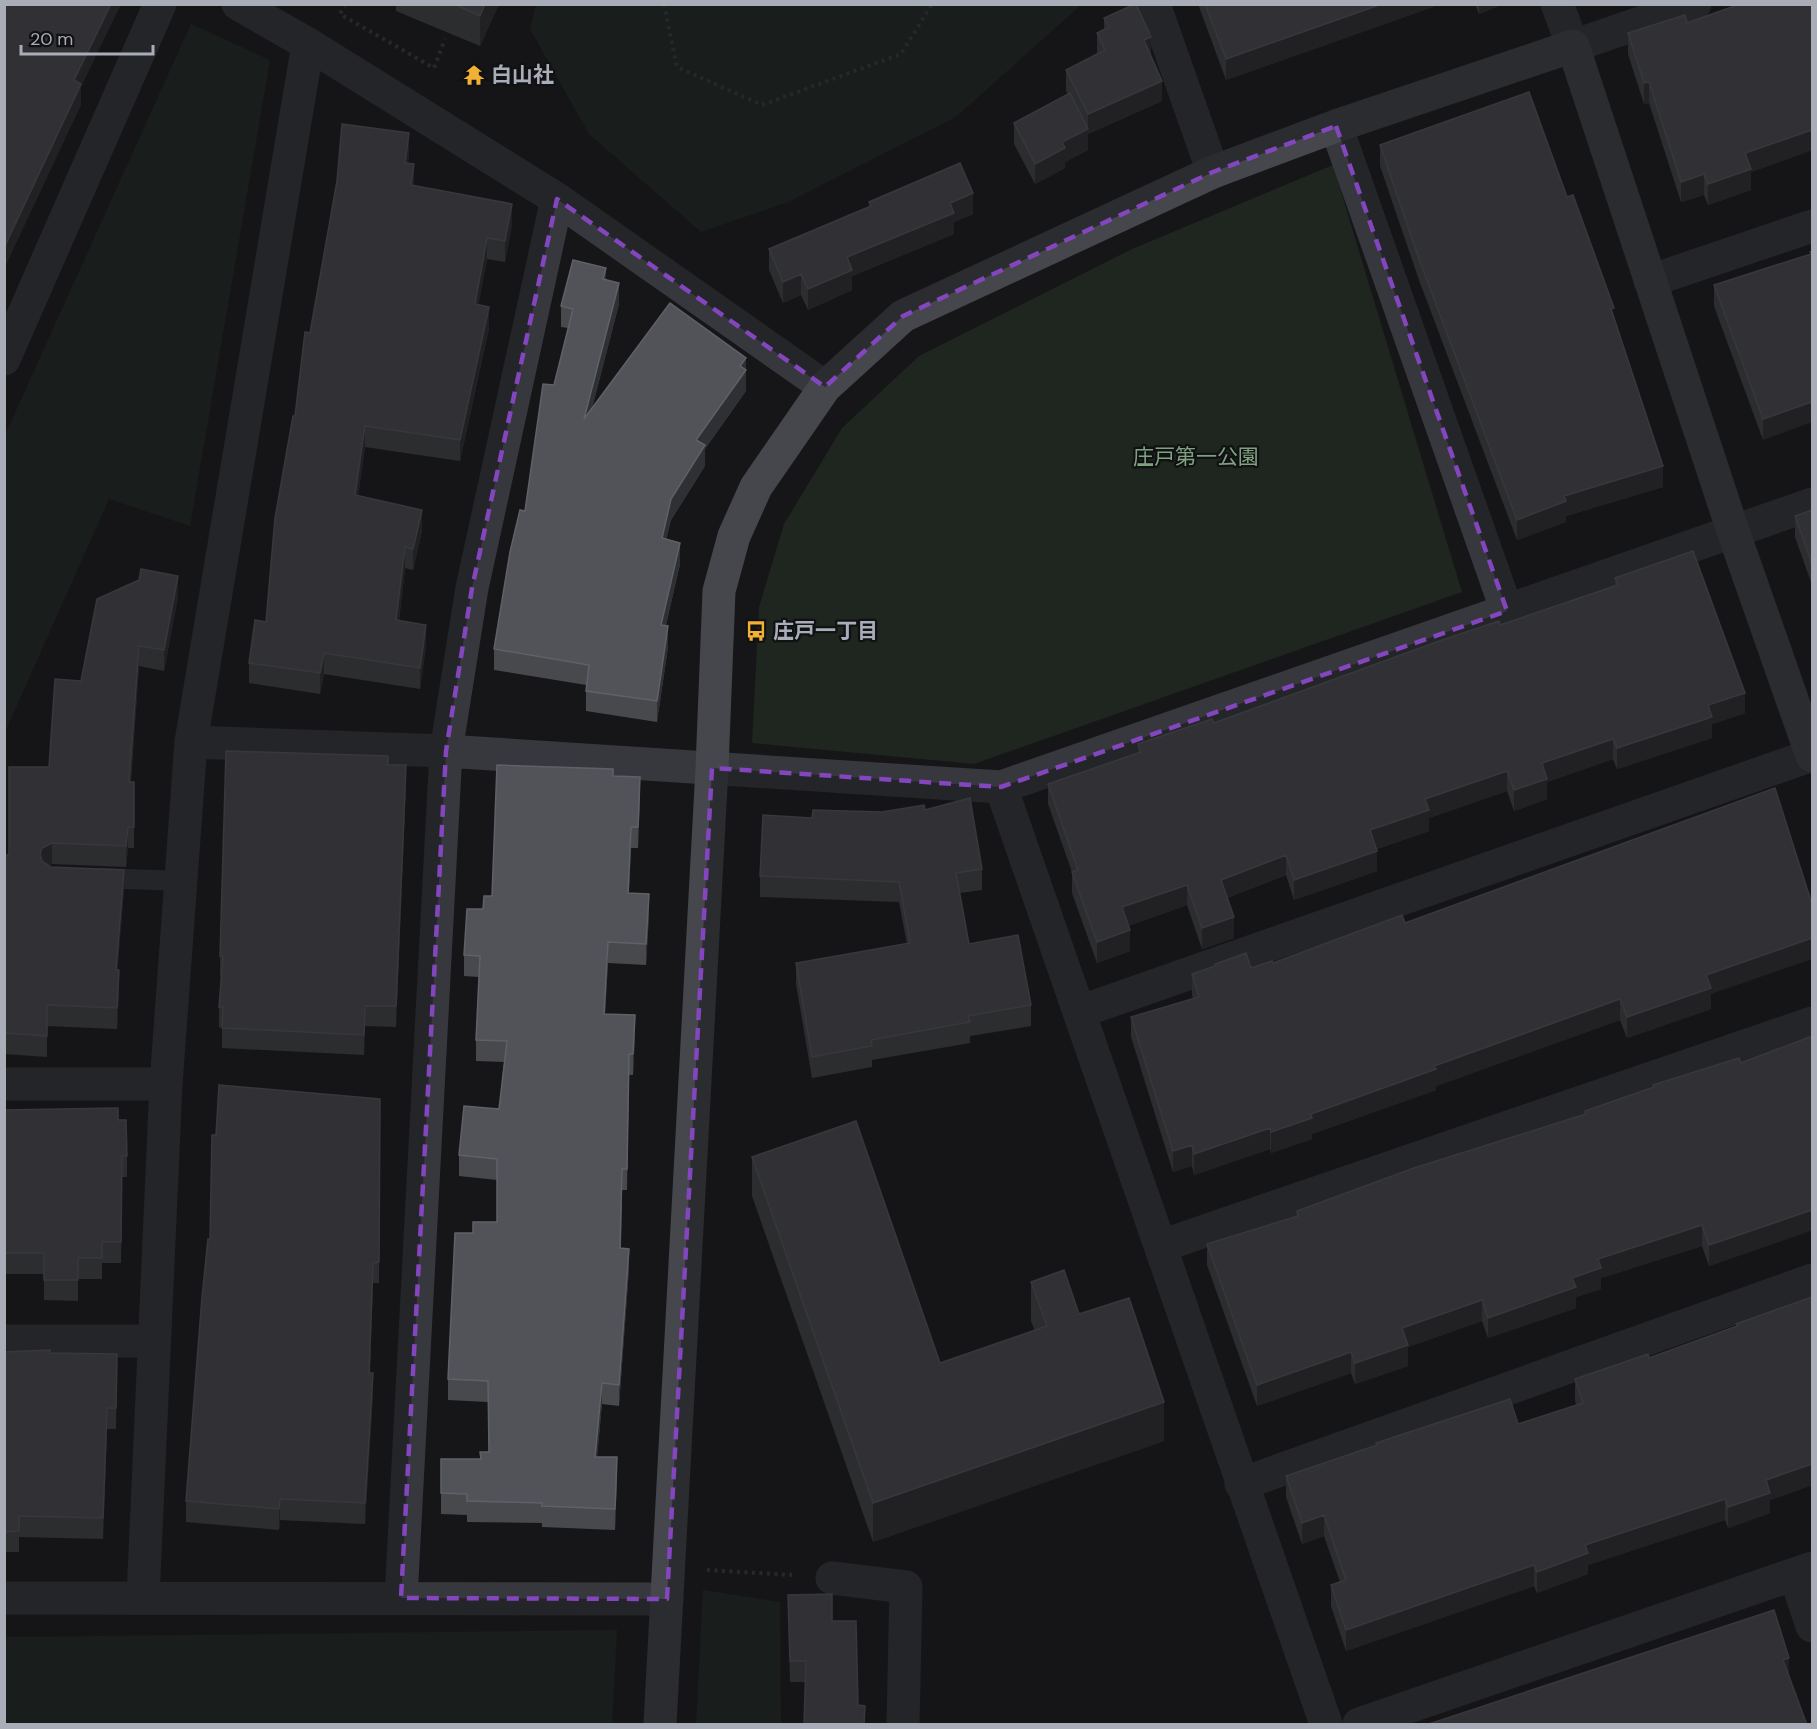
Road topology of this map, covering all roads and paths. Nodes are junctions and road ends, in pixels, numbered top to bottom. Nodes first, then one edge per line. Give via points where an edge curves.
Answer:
1 (160, 4) edge
2 (238, 4) edge
3 (345, 4) edge
4 (664, 4) edge
5 (932, 4) edge
6 (1154, 4) edge
7 (1557, 4) edge
8 (1695, 4) edge
9 (445, 39) dead end
10 (308, 44) junction
11 (1573, 46) junction
12 (1336, 126) junction
13 (1213, 172) junction
14 (556, 199) junction
15 (1812, 226) edge
16 (1650, 281) junction
17 (4, 360) edge
18 (825, 387) junction
19 (1812, 504) edge
20 (1733, 531) junction
21 (1506, 611) junction
22 (191, 742) junction
23 (446, 751) junction
24 (1812, 755) edge
25 (712, 768) junction
26 (1001, 787) junction
27 (75, 877) edge
28 (181, 881) junction
29 (1079, 1012) junction
30 (1812, 1023) edge
31 (4, 1084) edge
32 (166, 1084) junction
33 (1161, 1246) junction
34 (1812, 1280) edge
35 (4, 1341) edge
36 (153, 1341) junction
37 (1241, 1484) junction
38 (1804, 1572) edge
39 (832, 1578) joint
40 (668, 1583) junction
41 (4, 1598) edge
42 (143, 1598) junction
43 (401, 1598) junction
44 (1812, 1626) edge
45 (660, 1725) edge
46 (903, 1725) edge
47 (1326, 1725) edge
48 (1359, 1725) edge

1 - 17 street
2 - 10 street
3 - 9 path via 340,14 434,68
4 - 5 path via 677,67 762,105 901,54
6 - 13 street
7 - 11 street
8 - 11 street
10 - 14 street
10 - 22 street
11 - 12 street
11 - 16 street
12 - 13 street
12 - 21 street
13 - 18 street via 903,316
14 - 18 street
14 - 23 street via 472,588
15 - 16 street
16 - 20 street
18 - 25 street via 756,487 734,536 719,591
19 - 20 street
20 - 21 street
20 - 24 street
21 - 26 street
22 - 23 street
22 - 28 street
23 - 25 street
23 - 43 street
24 - 29 street
25 - 26 street
25 - 40 street
26 - 29 street
27 - 28 lane
28 - 32 street
29 - 33 street
30 - 33 street
31 - 32 street
32 - 36 street
33 - 37 street
34 - 37 street
35 - 36 street
36 - 42 street
37 - 47 street
38 - 44 street
38 - 48 street
39 - 40 path
39 - 46 street via 906,1587
40 - 43 street
40 - 45 street
41 - 42 street
42 - 43 street

